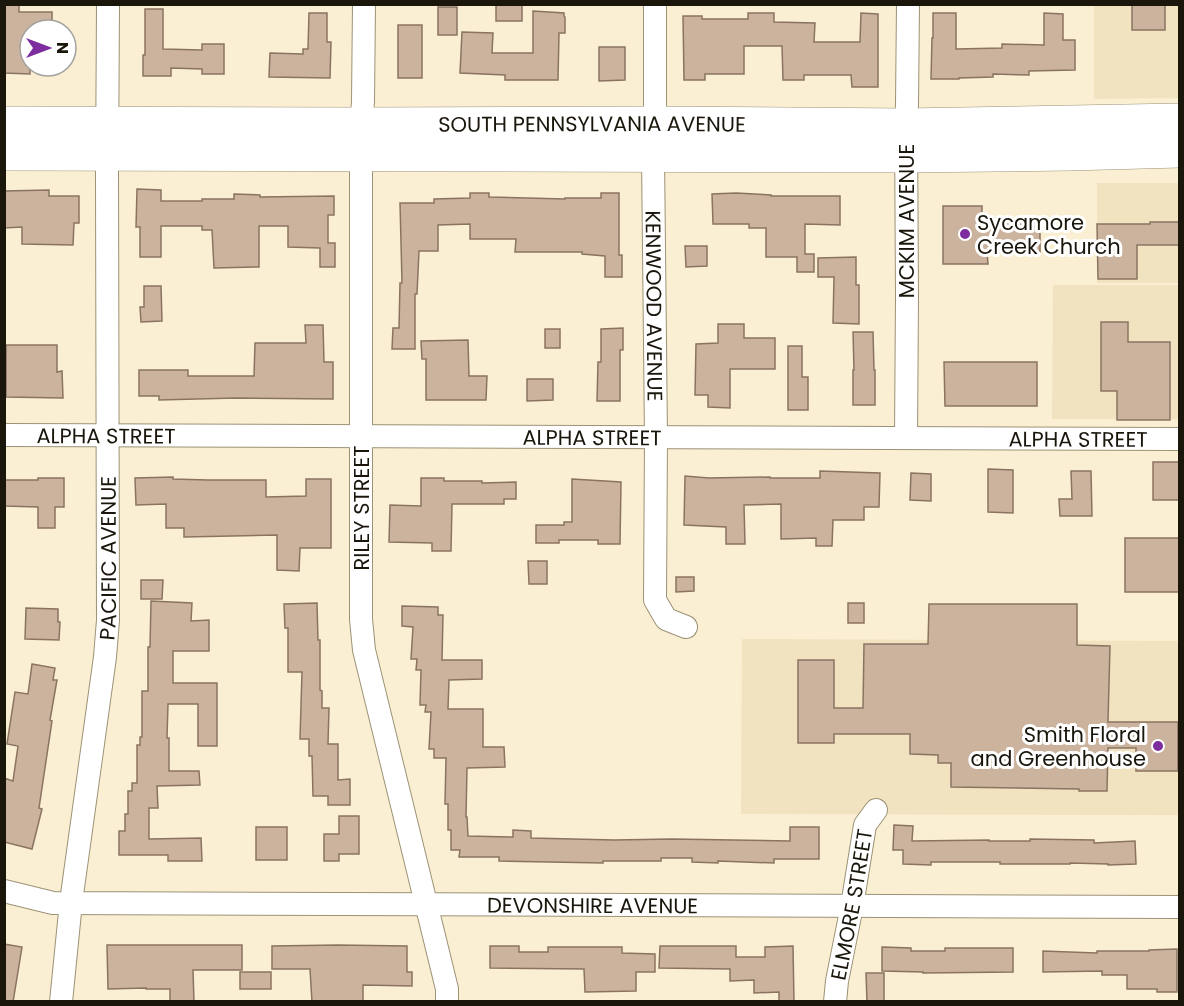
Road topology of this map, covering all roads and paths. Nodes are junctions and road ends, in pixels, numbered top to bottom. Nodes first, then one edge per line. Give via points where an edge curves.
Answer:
1 (108, 4) edge
2 (364, 4) edge
3 (656, 4) edge
4 (908, 4) edge
5 (1179, 120) edge
6 (4, 123) edge
7 (107, 139) junction
8 (361, 139) junction
9 (654, 139) junction
10 (906, 141) junction
11 (1179, 151) edge
12 (4, 154) edge
13 (4, 435) edge
14 (108, 435) junction
15 (362, 436) junction
16 (656, 437) junction
17 (906, 438) junction
18 (1179, 439) edge
19 (686, 627) dead end
20 (876, 810) dead end
21 (4, 891) edge
22 (71, 903) junction
23 (426, 905) junction
24 (852, 906) junction
25 (1179, 907) edge
26 (61, 1002) edge
27 (447, 1002) edge
28 (835, 1002) edge

1 - 7 street, PACIFIC AVENUE
2 - 8 street, RILEY STREET
3 - 9 street, KENWOOD AVENUE
4 - 10 street, MCKIM AVENUE
5 - 10 main road, SOUTH PENNSYLVANIA AVENUE
6 - 7 main road, SOUTH PENNSYLVANIA AVENUE
7 - 8 main road, SOUTH PENNSYLVANIA AVENUE
7 - 12 main road, SOUTH PENNSYLVANIA AVENUE
7 - 14 street, PACIFIC AVENUE
8 - 9 main road, SOUTH PENNSYLVANIA AVENUE
8 - 15 street, RILEY STREET
9 - 10 main road, SOUTH PENNSYLVANIA AVENUE
9 - 16 street, KENWOOD AVENUE
10 - 11 main road, SOUTH PENNSYLVANIA AVENUE via 1070,154
10 - 17 street, MCKIM AVENUE
13 - 14 street, ALPHA STREET
14 - 15 street, ALPHA STREET
14 - 22 street, PACIFIC AVENUE via 108,620
15 - 16 street, ALPHA STREET
15 - 23 street, RILEY STREET via 364,650
16 - 17 street, ALPHA STREET
16 - 19 street, KENWOOD AVENUE via 655,600 666,619
17 - 18 street, ALPHA STREET
20 - 24 street, ELMORE STREET via 865,825
21 - 22 street, DEVONSHIRE AVENUE via 53,903
22 - 23 street, DEVONSHIRE AVENUE
22 - 26 street, PACIFIC AVENUE
23 - 24 street, DEVONSHIRE AVENUE
23 - 27 street, RILEY STREET
24 - 25 street, DEVONSHIRE AVENUE
24 - 28 street, ELMORE STREET

